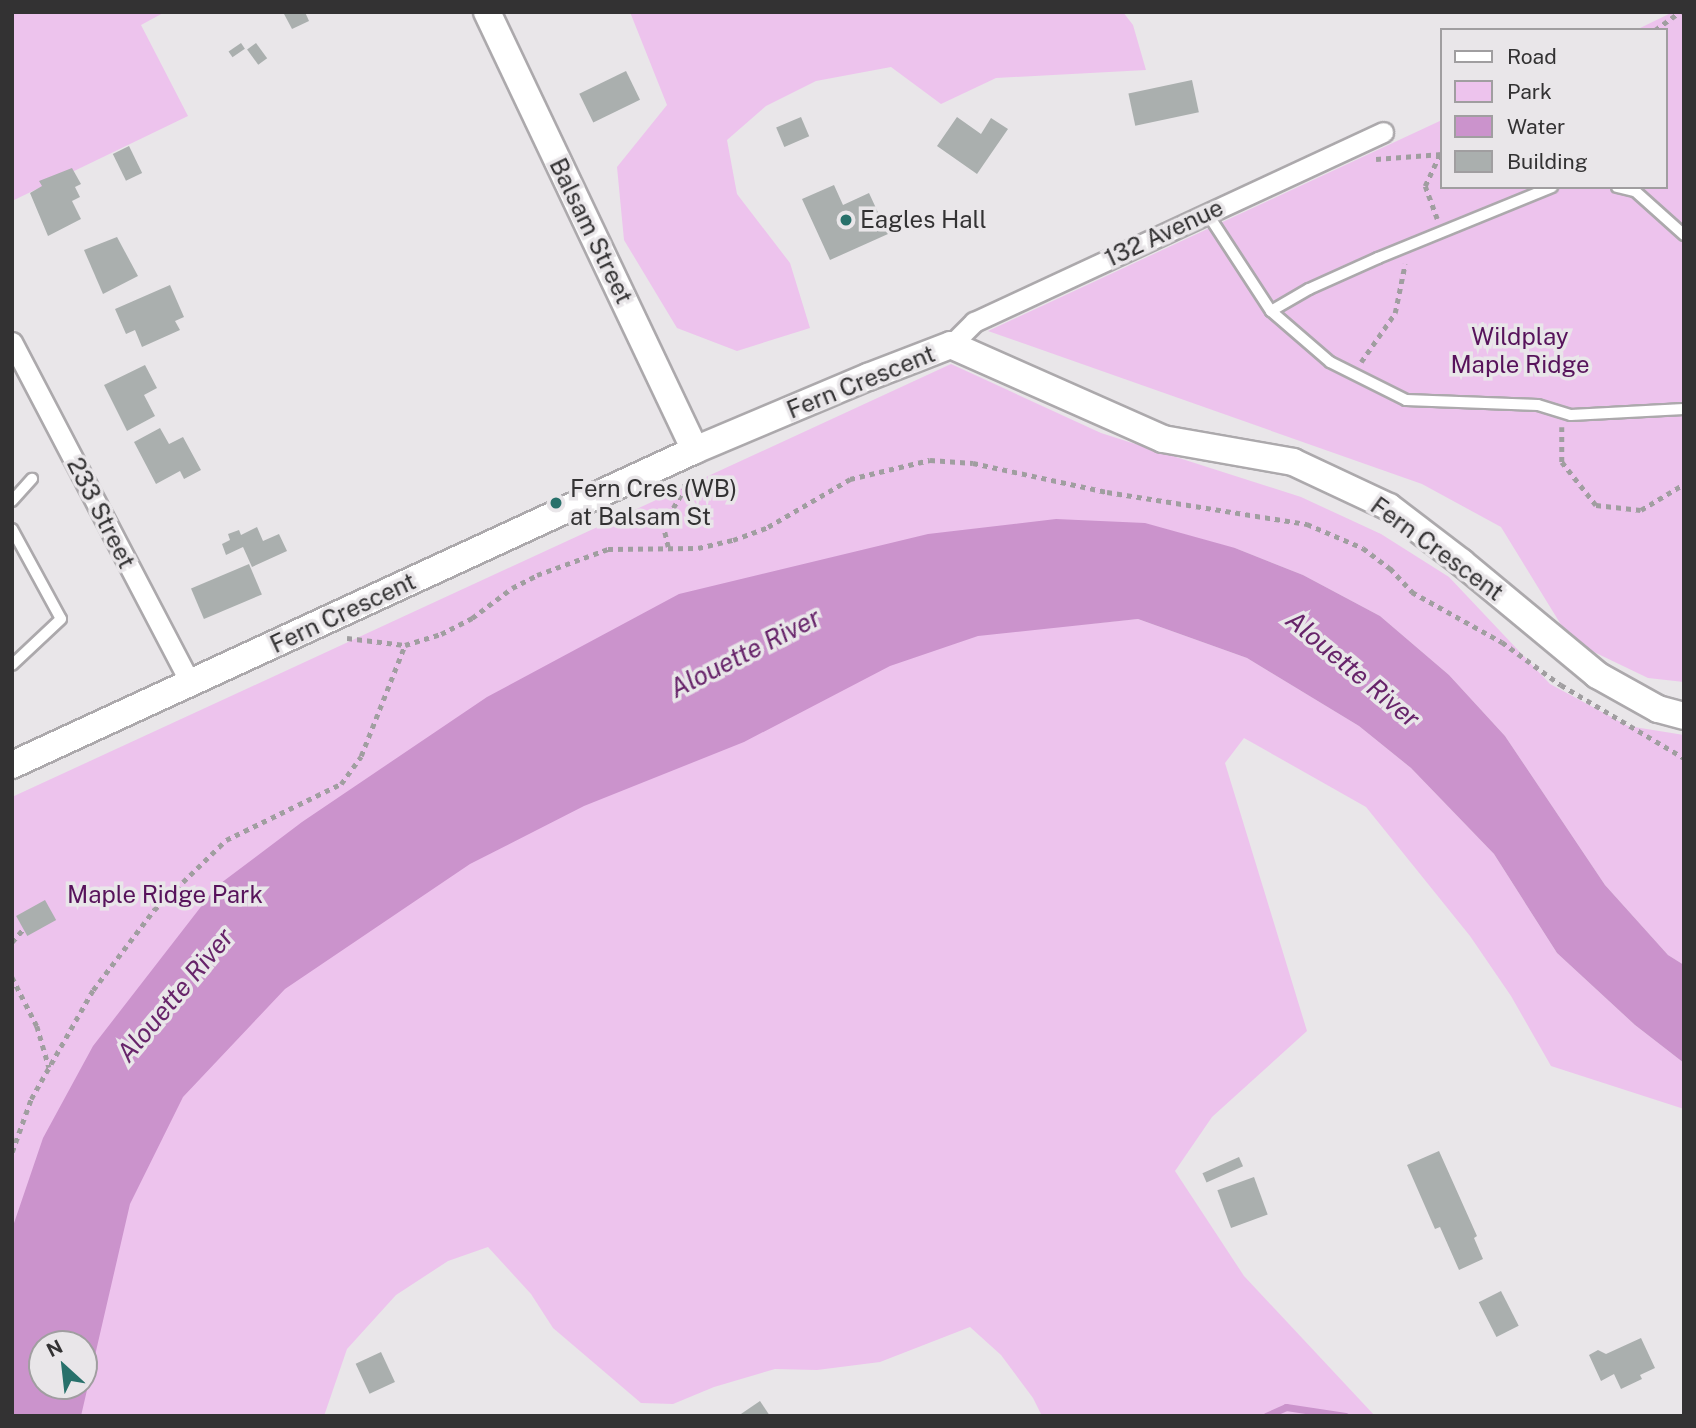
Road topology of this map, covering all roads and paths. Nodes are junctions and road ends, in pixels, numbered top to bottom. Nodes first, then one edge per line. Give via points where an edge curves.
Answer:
1 (487, 12) edge
2 (1680, 12) edge
3 (1658, 28) edge
4 (1383, 132) dead end
5 (1341, 151) junction
6 (1440, 154) edge
7 (1440, 156) edge
8 (1547, 189) edge
9 (1626, 189) edge
10 (1207, 213) junction
11 (1442, 232) junction
12 (1684, 235) edge
13 (1409, 246) junction
14 (1271, 311) junction
15 (12, 342) edge
16 (951, 345) junction
17 (1353, 373) junction
18 (1684, 409) edge
19 (1563, 412) junction
20 (695, 450) junction
21 (684, 476) dead end
22 (32, 479) dead end
23 (1684, 484) edge
24 (12, 501) edge
25 (12, 529) edge
26 (668, 547) junction
27 (344, 638) dead end
28 (405, 645) junction
29 (12, 665) edge
30 (190, 683) junction
31 (1684, 716) edge
32 (1684, 758) edge
33 (12, 765) edge
34 (24, 928) dead end
35 (12, 942) edge
36 (12, 977) edge
37 (49, 1068) junction
38 (12, 1152) edge

1 - 20 street, Balsam Street
2 - 3 path
4 - 5 street, 132 Avenue
5 - 6 path via 1373,160
5 - 10 street, 132 Avenue
7 - 11 path via 1425,187
8 - 11 lane
9 - 12 lane via 1635,191
10 - 14 lane
10 - 16 street, 132 Avenue via 974,322
11 - 13 lane
13 - 14 lane via 1309,289
13 - 17 path via 1395,313
14 - 17 lane via 1330,362
15 - 30 street, 233 Street
16 - 20 street, Fern Crescent
16 - 31 street, Fern Crescent via 1163,439 1293,462 1389,507 1597,675 1658,709
17 - 19 lane via 1406,400 1538,405
18 - 19 lane
19 - 23 path via 1562,462 1595,505 1641,510
20 - 30 street, Fern Crescent
21 - 26 path via 685,488 663,525
22 - 24 lane
25 - 29 lane via 61,619
26 - 28 path via 608,549 566,564 512,588 441,634
26 - 32 path via 698,548 733,540 768,527 850,479 930,460 973,463 1107,492 1307,524 1363,548 1412,592 1502,642 1561,685
27 - 28 path
28 - 37 path via 361,756 341,784 226,840 154,910 93,990
30 - 33 street, Fern Crescent
34 - 35 path
36 - 37 path via 37,1027
37 - 38 path via 31,1099

